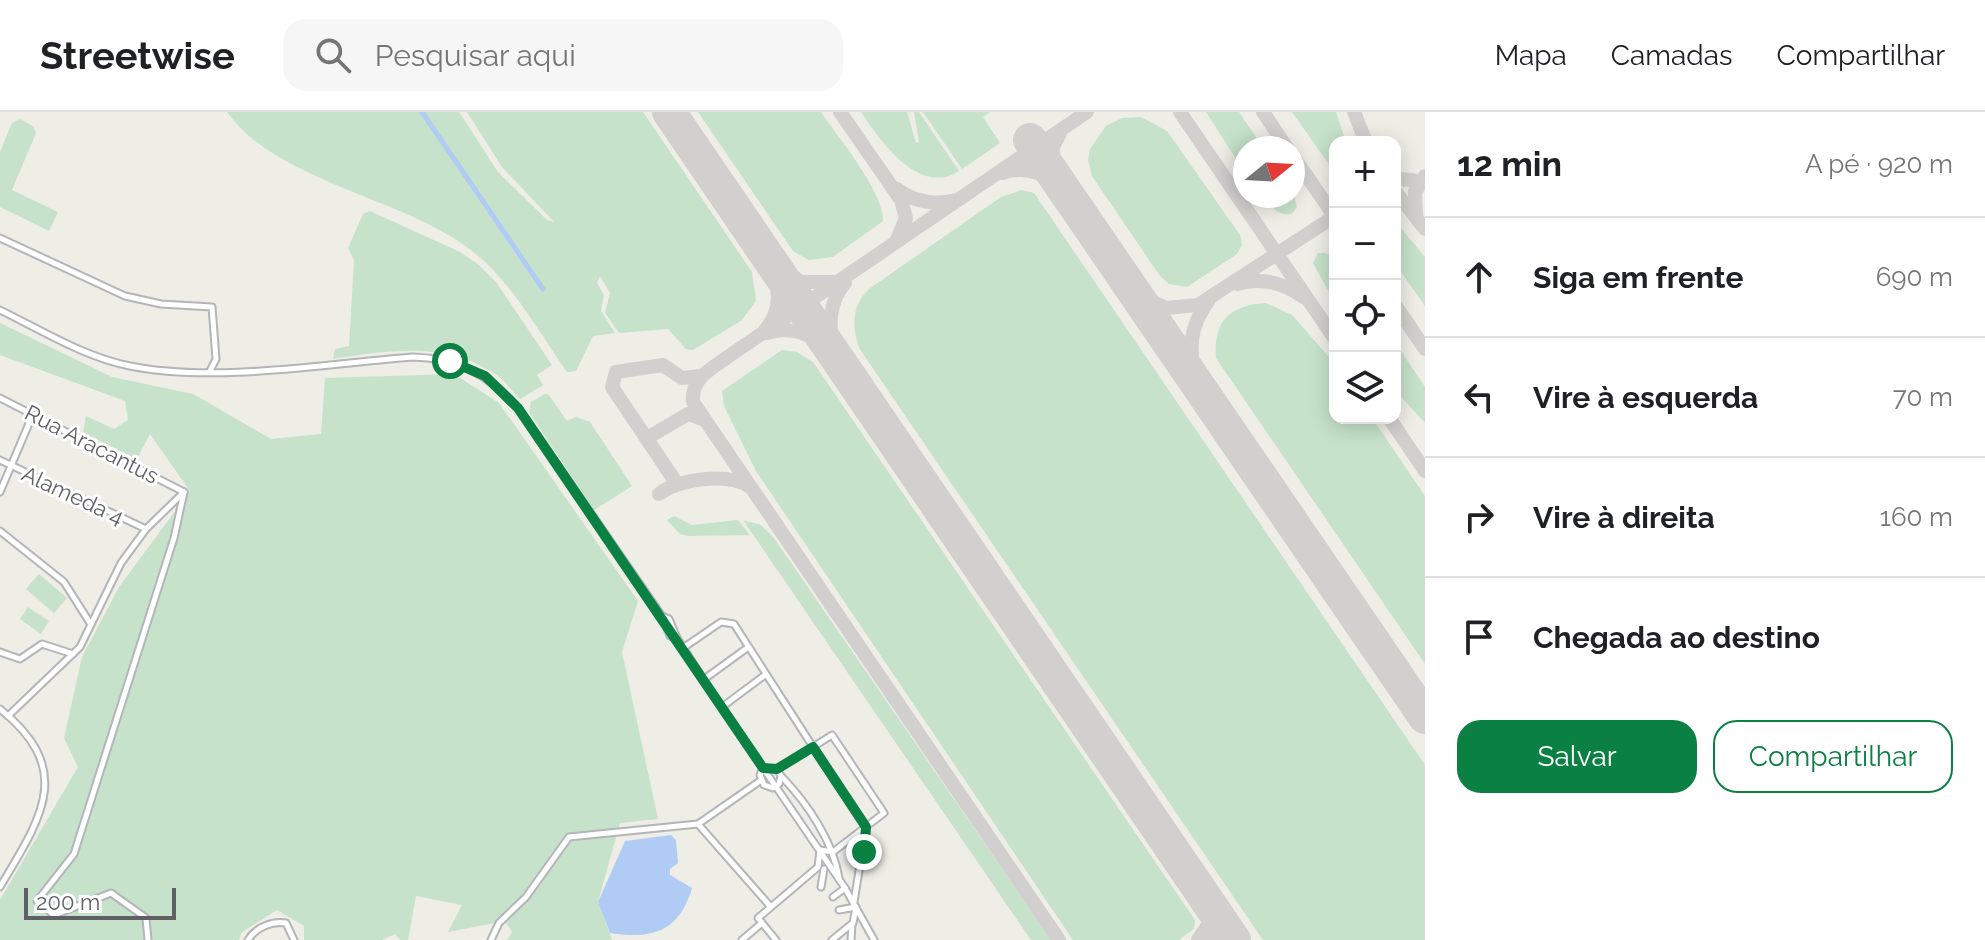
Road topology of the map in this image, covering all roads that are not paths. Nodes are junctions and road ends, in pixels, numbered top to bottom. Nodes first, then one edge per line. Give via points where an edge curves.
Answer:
1 (0, 238) edge
2 (0, 310) edge
3 (216, 359) junction
4 (210, 371) junction
5 (224, 371) junction
6 (0, 398) edge
7 (33, 414) junction
8 (0, 460) edge
9 (13, 467) junction
10 (0, 492) edge
11 (184, 492) junction
12 (146, 529) junction
13 (0, 531) edge
14 (90, 623) junction
15 (683, 648) junction
16 (747, 648) junction
17 (0, 652) edge
18 (73, 654) junction
19 (765, 675) junction
20 (703, 680) junction
21 (722, 707) junction
22 (0, 709) edge
23 (8, 716) junction
24 (813, 747) junction
25 (763, 768) junction
26 (777, 769) junction
27 (781, 776) junction
28 (760, 781) junction
29 (776, 787) junction
30 (698, 824) junction
31 (866, 827) junction
32 (820, 850) junction
33 (833, 852) junction
34 (834, 866) junction
35 (821, 868) junction
36 (0, 887) edge
37 (821, 887) dead end
38 (845, 888) junction
39 (833, 897) dead end
40 (855, 904) junction
41 (770, 906) junction
42 (839, 910) dead end
43 (762, 923) junction
44 (853, 923) junction
45 (148, 940) edge
46 (248, 940) edge
47 (294, 940) edge
48 (491, 940) edge
49 (742, 940) edge
50 (776, 940) edge
51 (832, 940) edge
52 (851, 940) edge
53 (874, 940) edge

1 - 3 street via 125,296 212,307
2 - 4 street via 117,363
3 - 4 street
3 - 5 street
4 - 5 street
5 - 15 street via 412,357 450,361 485,376 518,408
6 - 7 street, Rua Aracantus
7 - 9 street
7 - 11 street, Rua Aracantus
8 - 9 street, Alameda 4
9 - 10 street
9 - 12 street, Alameda 4
11 - 12 street
11 - 45 street via 74,854 37,901 54,915 111,893 146,918
12 - 14 street via 121,563
13 - 14 street via 64,582
14 - 18 street
15 - 16 street via 721,622 734,624
15 - 20 street
16 - 19 street
16 - 20 street
17 - 18 street via 20,659 42,644
18 - 23 street
19 - 21 street
19 - 24 street
20 - 21 street
21 - 25 street
22 - 23 street
23 - 36 street via 38,748 46,769 37,825
24 - 26 street
24 - 31 street
24 - 31 street via 832,735 884,813
25 - 26 street
25 - 28 street
25 - 29 street
26 - 27 street
27 - 29 street
27 - 33 street
28 - 29 street
28 - 30 street
29 - 32 street
30 - 41 street
30 - 48 street via 569,837
31 - 33 street
31 - 40 street
32 - 33 street
32 - 34 street
32 - 35 street
33 - 34 street
34 - 35 street
34 - 38 street
35 - 37 street
35 - 41 street
38 - 39 street
38 - 40 street
40 - 42 street
40 - 44 street
40 - 53 street
41 - 43 street via 758,918
43 - 49 street
43 - 50 street
44 - 51 street
44 - 52 street
46 - 47 street via 276,921 286,923

